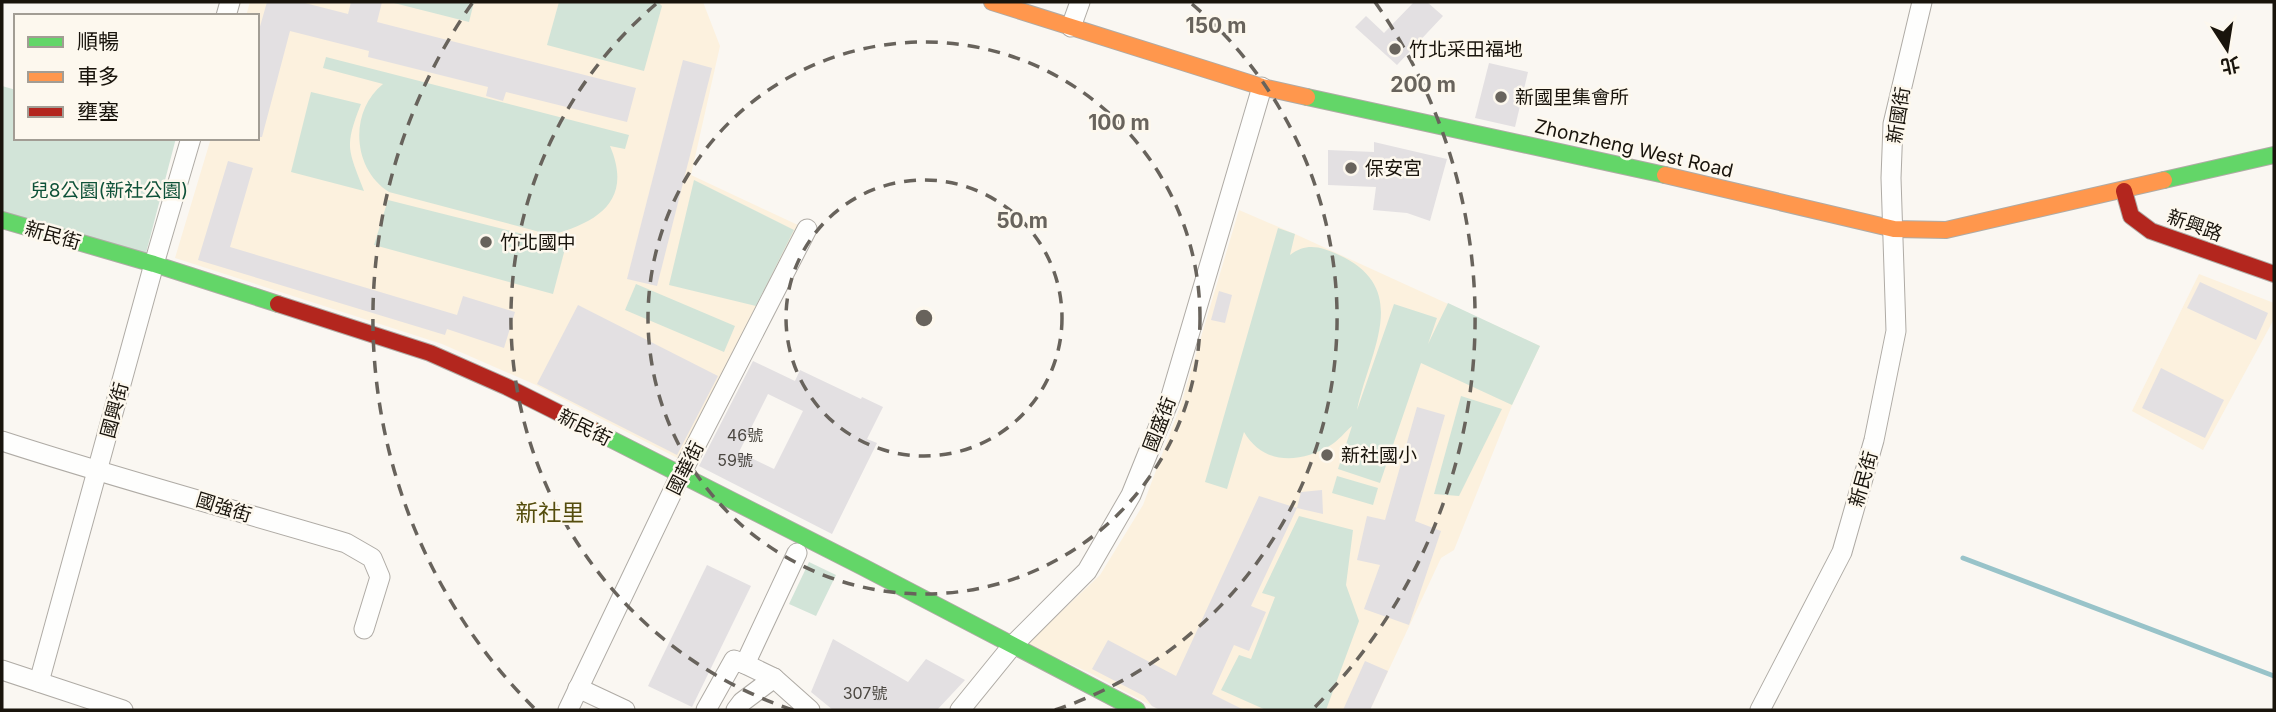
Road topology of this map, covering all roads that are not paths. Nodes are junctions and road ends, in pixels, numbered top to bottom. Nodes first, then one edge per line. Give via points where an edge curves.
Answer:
1 (992, 2) edge
2 (1080, 2) edge
3 (1922, 2) edge
4 (1072, 27) junction
5 (1262, 87) junction
6 (190, 140) edge
7 (2274, 155) edge
8 (2124, 191) junction
9 (2, 220) edge
10 (807, 229) dead end
11 (1894, 229) junction
12 (154, 264) junction
13 (2274, 274) edge
14 (2, 441) edge
15 (97, 472) junction
16 (681, 476) junction
17 (797, 553) dead end
18 (364, 629) dead end
19 (1012, 646) junction
20 (745, 664) junction
21 (2, 670) edge
22 (774, 678) junction
23 (39, 682) junction
24 (578, 688) junction
25 (123, 710) edge
26 (568, 710) edge
27 (625, 710) edge
28 (706, 710) edge
29 (736, 710) edge
30 (810, 710) edge
31 (960, 710) edge
32 (1137, 710) edge
33 (1760, 710) edge

1 - 4 street, Zhonzheng West Road
2 - 4 street
3 - 11 street, 新國街 via 1893,124
4 - 5 street, Zhonzheng West Road
5 - 11 street, Zhonzheng West Road via 1577,154
5 - 19 street, 國盛街 via 1171,396 1131,495 1087,571
6 - 12 street, 國興街
7 - 8 street, Zhonzheng West Road
8 - 11 street, Zhonzheng West Road via 1946,229
8 - 13 street, 新興路 via 2131,216 2151,231
9 - 12 street, 新民街
10 - 16 street, 國華街
11 - 33 street, 新民街 via 1896,331 1874,440 1842,552
12 - 15 street, 國興街
12 - 16 street, 新民街 via 430,354 507,387
14 - 15 street, 國強街
15 - 18 street, 國強街 via 346,543 372,558 380,577
15 - 23 street, 國興街
16 - 19 street, 新民街
16 - 24 street, 國華街
17 - 20 street
19 - 31 street, 國盛街
19 - 32 street, 新民街
20 - 22 street
20 - 28 street via 734,660
21 - 23 street
22 - 29 street
22 - 30 street
23 - 25 street
24 - 26 street, 國華街
24 - 27 street

